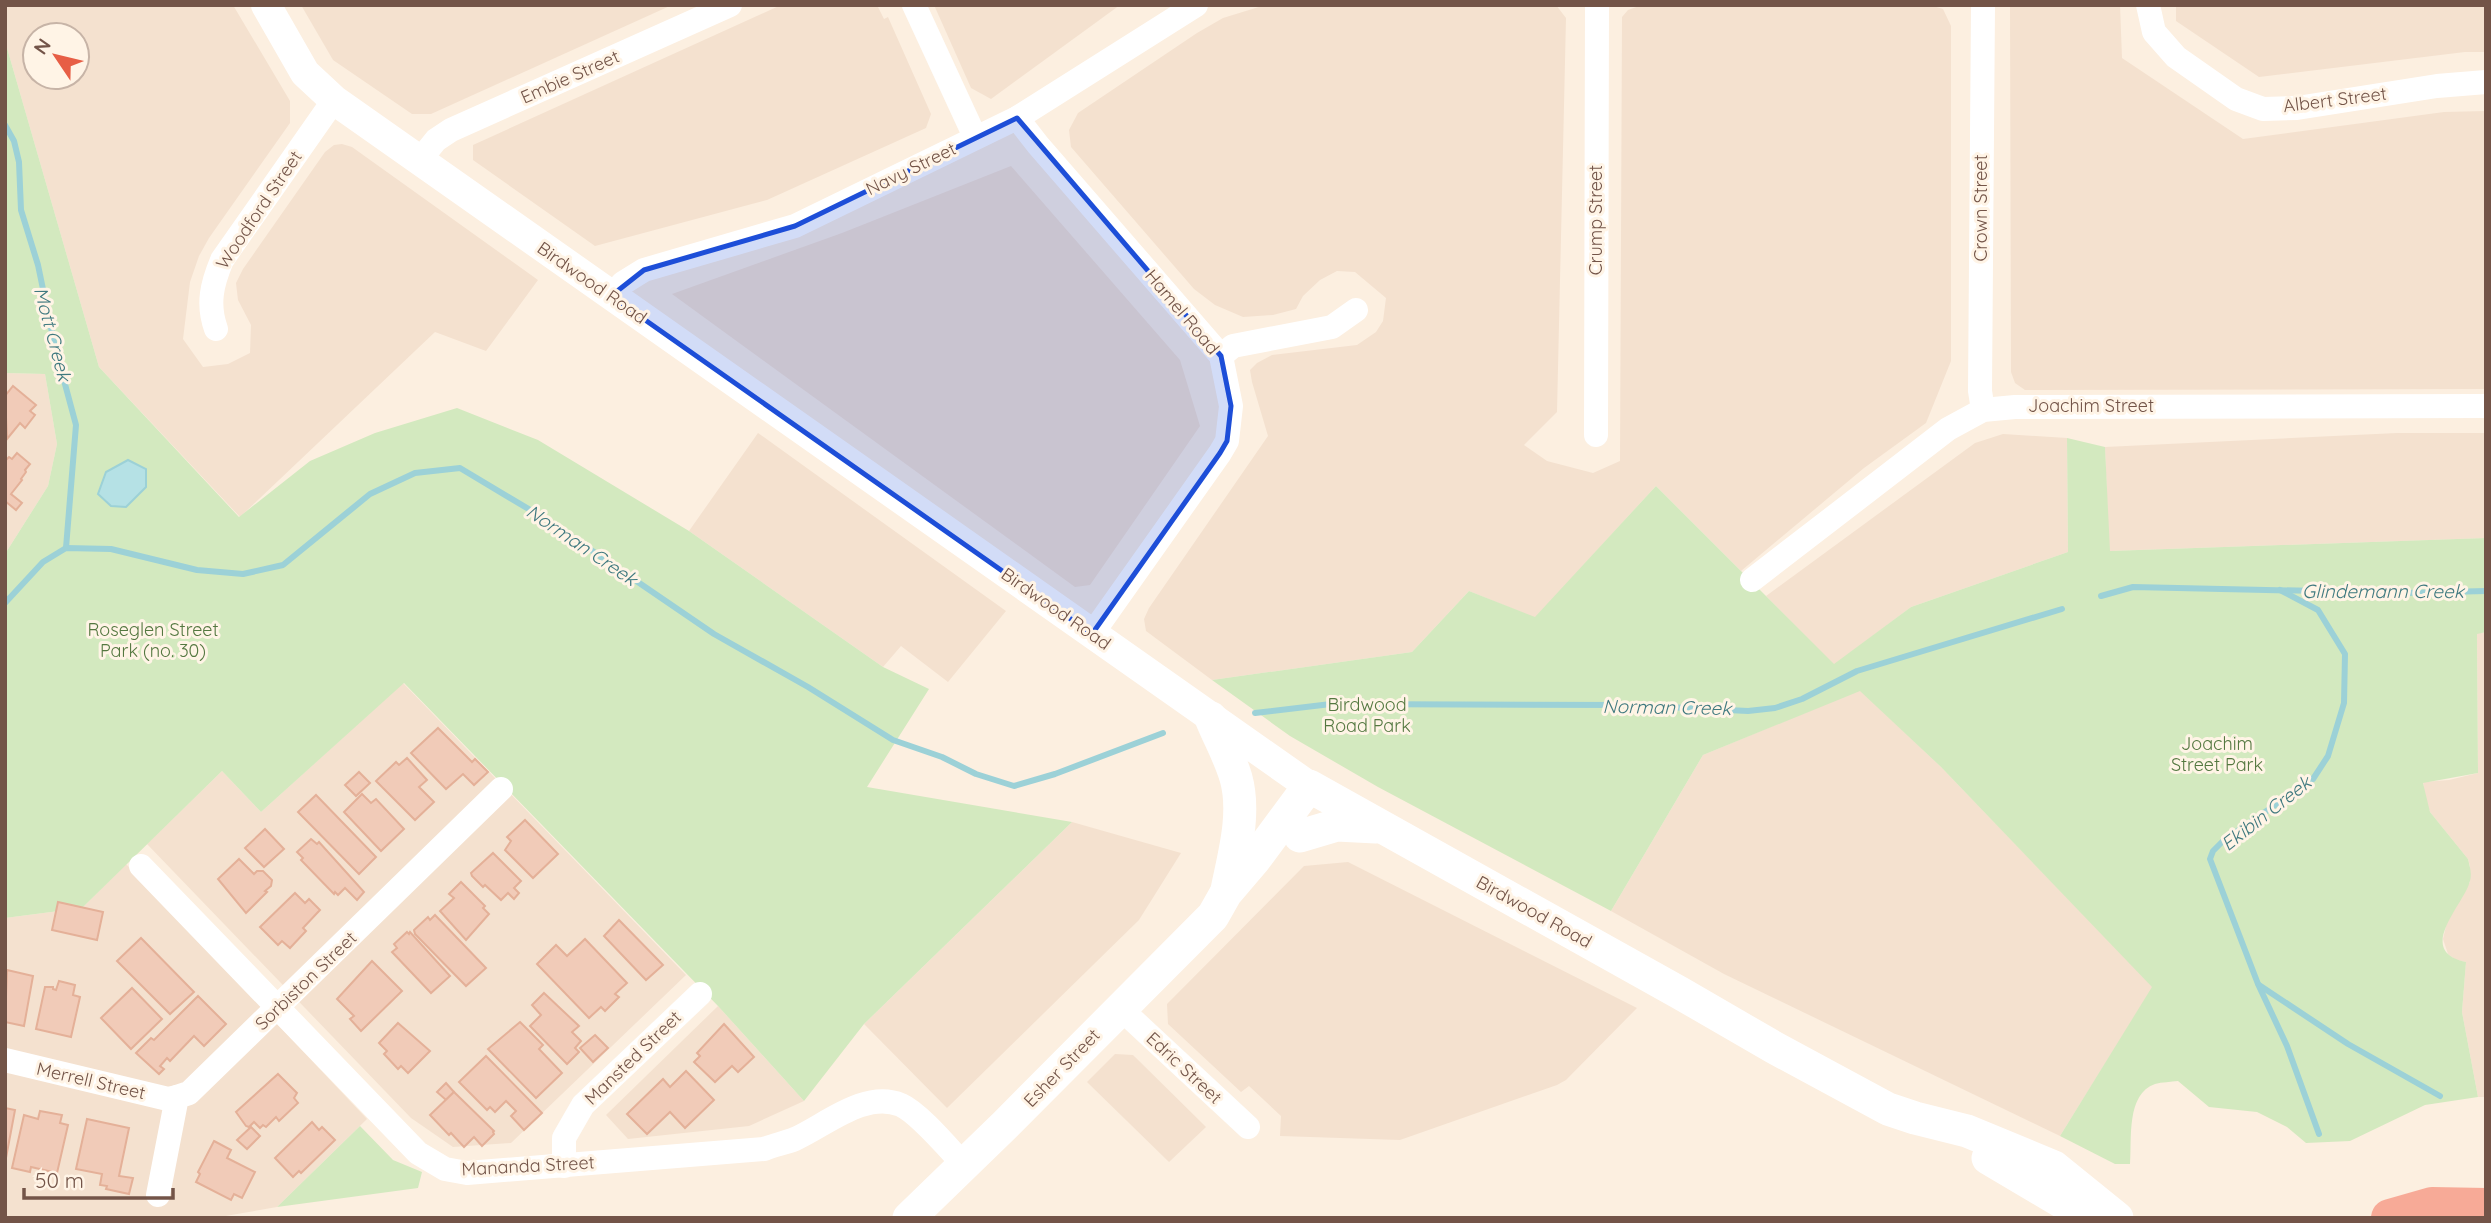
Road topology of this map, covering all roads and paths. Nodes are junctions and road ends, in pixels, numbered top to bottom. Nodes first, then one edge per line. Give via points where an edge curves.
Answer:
1 (266, 5) edge
2 (730, 5) edge
3 (914, 5) edge
4 (1196, 5) edge
5 (1597, 5) edge
6 (1983, 5) edge
7 (2148, 5) edge
8 (2486, 82) edge
9 (334, 100) junction
10 (1017, 118) junction
11 (975, 137) junction
12 (419, 161) junction
13 (611, 296) junction
14 (1356, 310) dead end
15 (216, 329) dead end
16 (1220, 356) junction
17 (2486, 406) edge
18 (1983, 410) junction
19 (1596, 435) dead end
20 (1752, 580) dead end
21 (1092, 634) junction
22 (1211, 718) joint
23 (1238, 748) junction
24 (501, 789) dead end
25 (1318, 792) junction
26 (1383, 828) junction
27 (1300, 836) junction
28 (141, 866) dead end
29 (1220, 904) junction
30 (699, 994) dead end
31 (1120, 1008) junction
32 (278, 1009) junction
33 (5, 1060) edge
34 (177, 1097) junction
35 (1915, 1118) junction
36 (1248, 1127) dead end
37 (564, 1166) junction
38 (959, 1169) junction
39 (159, 1195) dead end
40 (2486, 1207) edge
41 (909, 1218) edge
42 (2084, 1218) edge
43 (2117, 1218) edge
44 (2390, 1218) edge

1 - 9 street, Birdwood Road via 305,72
2 - 12 street, Embie Street via 450,130 429,146
3 - 11 street
4 - 10 street, Navy Street
5 - 19 street, Crump Street
6 - 18 street, Crown Street
7 - 8 street, Albert Street via 2154,32 2176,57 2236,99 2263,108 2297,108
9 - 12 street, Birdwood Road
9 - 15 street, Woodford Street via 222,260 211,300
10 - 11 street, Navy Street
10 - 16 street, Hamel Road
11 - 13 street, Navy Street via 794,226 644,270
12 - 13 street, Birdwood Road
13 - 21 street, Birdwood Road
14 - 16 street via 1332,327 1233,346
16 - 21 street, Hamel Road via 1231,406 1227,441
17 - 18 street, Joachim Street
18 - 20 street, Joachim Street via 1948,429
21 - 22 street, Birdwood Road
22 - 23 main road
23 - 25 street, Birdwood Road
23 - 29 main road via 1237,839
24 - 32 street, Sorbiston Street
25 - 26 main road, Birdwood Road
25 - 27 main road, Esher Street
25 - 29 main road, Esher Street
26 - 27 main road via 1337,825
26 - 35 main road, Birdwood Road via 1774,1048
27 - 29 main road, Esher Street via 1238,902
28 - 32 street, Mananda Street
29 - 31 main road, Esher Street
30 - 37 street, Mansted Street via 583,1105 564,1138
31 - 36 street, Edric Street
31 - 38 main road, Esher Street
32 - 34 street, Sorbiston Street via 189,1093
32 - 37 street, Mananda Street via 418,1153 445,1169 467,1173
33 - 34 street, Merrell Street via 168,1099
34 - 39 street
35 - 42 main road, Birdwood Road
35 - 43 main road, Birdwood Road via 1967,1131 2054,1167
37 - 38 street, Mananda Street via 764,1149 873,1101 902,1105 925,1124
38 - 41 main road, Esher Street
40 - 44 highway via 2432,1206

